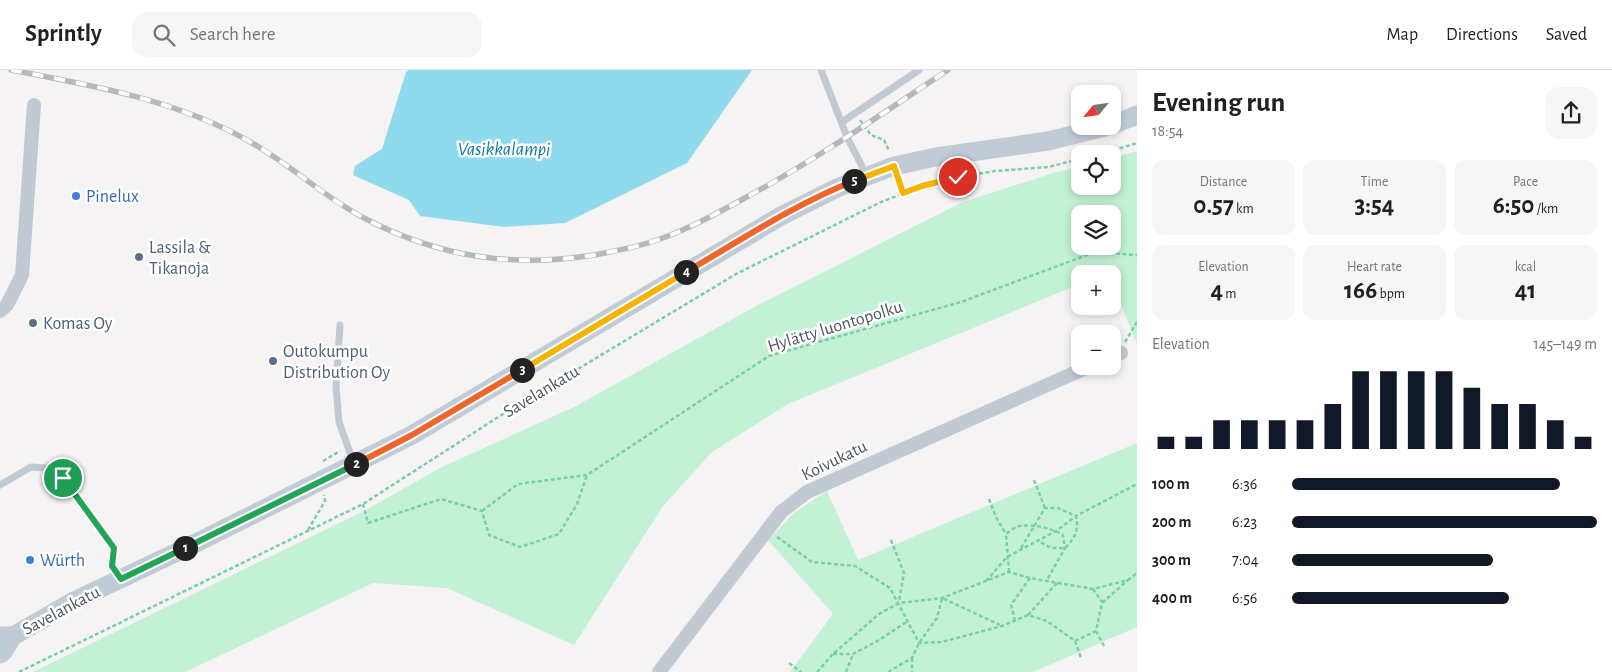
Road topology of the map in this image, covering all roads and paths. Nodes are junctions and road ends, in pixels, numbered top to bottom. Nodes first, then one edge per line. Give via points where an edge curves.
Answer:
1 (821, 70) edge
2 (919, 70) edge
3 (34, 106) dead end
4 (856, 113) junction
5 (1137, 115) edge
6 (842, 122) junction
7 (1121, 122) edge
8 (1073, 135) edge
9 (1137, 143) edge
10 (1121, 148) edge
11 (1071, 161) edge
12 (894, 166) junction
13 (867, 176) junction
14 (903, 193) junction
15 (1137, 255) edge
16 (0, 311) edge
17 (1137, 322) edge
18 (340, 325) dead end
19 (1121, 347) edge
20 (1071, 374) edge
21 (355, 464) junction
22 (587, 475) junction
23 (1034, 480) dead end
24 (1137, 484) edge
25 (0, 485) edge
26 (989, 499) dead end
27 (363, 504) junction
28 (1045, 508) junction
29 (482, 511) junction
30 (1076, 516) junction
31 (1033, 526) junction
32 (768, 530) junction
33 (1056, 531) junction
34 (1006, 534) junction
35 (892, 540) dead end
36 (1037, 540) junction
37 (1065, 548) junction
38 (1020, 550) junction
39 (1007, 557) junction
40 (1009, 572) junction
41 (1137, 573) edge
42 (1030, 578) junction
43 (121, 579) junction
44 (1047, 580) junction
45 (1128, 580) junction
46 (986, 581) junction
47 (1057, 582) junction
48 (1093, 589) junction
49 (942, 598) junction
50 (899, 603) junction
51 (1102, 603) junction
52 (1028, 615) junction
53 (1014, 621) junction
54 (908, 622) junction
55 (1002, 626) junction
56 (1096, 631) junction
57 (7, 636) edge
58 (1075, 642) junction
59 (919, 643) junction
60 (1104, 646) dead end
61 (0, 654) edge
62 (833, 654) junction
63 (853, 654) junction
64 (912, 658) junction
65 (1081, 658) dead end
66 (789, 663) dead end
67 (894, 671) edge
68 (19, 672) edge
69 (659, 672) edge
70 (801, 672) edge
71 (817, 672) edge
72 (846, 672) edge
73 (888, 672) edge
74 (912, 672) edge

1 - 6 lane
2 - 4 lane
3 - 16 street via 22,275 7,306
4 - 6 lane
4 - 12 path via 871,135 884,140
5 - 7 main road, Savelankatu
6 - 13 lane
8 - 12 main road, Savelankatu
9 - 10 path
11 - 14 path, Savelankatu via 1048,167 958,177
12 - 13 main road, Savelankatu
12 - 14 path
13 - 21 main road, Savelankatu via 781,216 420,430
14 - 27 path, Savelankatu via 736,274 503,414
15 - 22 path, Hylätty luontopolku via 1095,252 961,302 770,356
17 - 19 path
18 - 21 lane via 336,387 338,422
20 - 32 street, Koivukatu via 807,492 781,512
21 - 43 main road, Savelankatu
22 - 29 path, Hylätty luontopolku via 518,484
22 - 29 path via 577,504 559,534 520,546 489,535
23 - 28 path
24 - 30 path
25 - 43 lane via 31,467 46,468 63,478 114,548 112,566
26 - 34 path
27 - 29 path via 368,524 441,499
27 - 68 path, Savelankatu
28 - 30 path via 1058,508
28 - 31 path
30 - 33 path
30 - 37 path via 1078,527 1074,539
31 - 33 path
31 - 34 path via 1019,526
31 - 38 path
32 - 50 path via 812,562 855,566 890,588
32 - 69 street, Koivukatu
33 - 36 path
33 - 37 path via 1063,535
34 - 39 path
35 - 50 path via 904,573
36 - 37 path via 1051,548
36 - 38 path
37 - 44 path
38 - 39 path
39 - 40 path
39 - 46 path
40 - 42 path
40 - 46 path
41 - 45 path
42 - 44 path
42 - 53 path via 1011,605
43 - 57 main road, Savelankatu
44 - 47 path
45 - 48 path
45 - 51 path
46 - 49 path
47 - 48 path
47 - 52 path
48 - 51 path
49 - 50 path
49 - 55 path
49 - 59 path via 937,618
50 - 54 path
50 - 62 path via 879,614
51 - 56 path
52 - 53 path
52 - 58 path via 1047,621
53 - 55 path
54 - 59 path
54 - 63 path
55 - 59 path via 942,642
56 - 58 path
56 - 60 path
57 - 61 main road, Savelankatu
58 - 65 path
59 - 64 path
62 - 63 path
62 - 71 path
63 - 72 path
64 - 67 path
64 - 74 path
66 - 70 path
67 - 73 path

